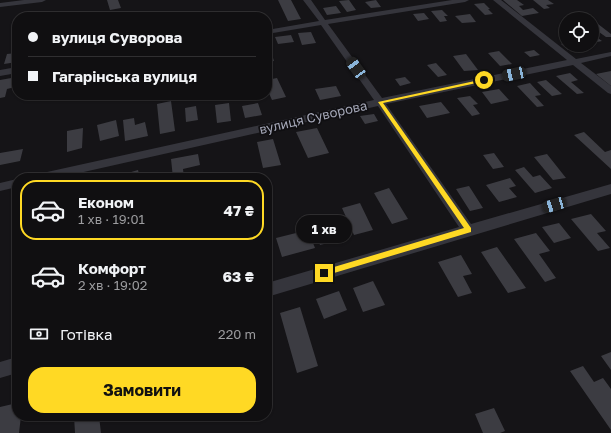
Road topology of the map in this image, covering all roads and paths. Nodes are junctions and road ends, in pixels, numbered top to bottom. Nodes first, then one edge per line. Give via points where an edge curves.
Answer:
1 (42, 0) edge
2 (307, 0) edge
3 (465, 0) edge
4 (497, 0) edge
5 (0, 5) edge
6 (323, 23) junction
7 (272, 31) edge
8 (611, 54) edge
9 (574, 61) junction
10 (12, 71) edge
11 (0, 73) edge
12 (611, 91) edge
13 (380, 102) junction
14 (60, 173) edge
15 (12, 184) edge
16 (0, 187) edge
17 (611, 189) edge
18 (468, 230) junction
19 (272, 289) edge
20 (12, 366) edge
21 (0, 370) edge

1 - 5 street
2 - 6 street
3 - 6 street
4 - 9 street
6 - 7 street
6 - 13 street
8 - 9 street, вулиця Суворова
9 - 12 street
9 - 13 street, вулиця Суворова
10 - 11 street
13 - 14 street, вулиця Суворова
13 - 18 street
15 - 16 street
17 - 18 street
18 - 19 street
20 - 21 street

